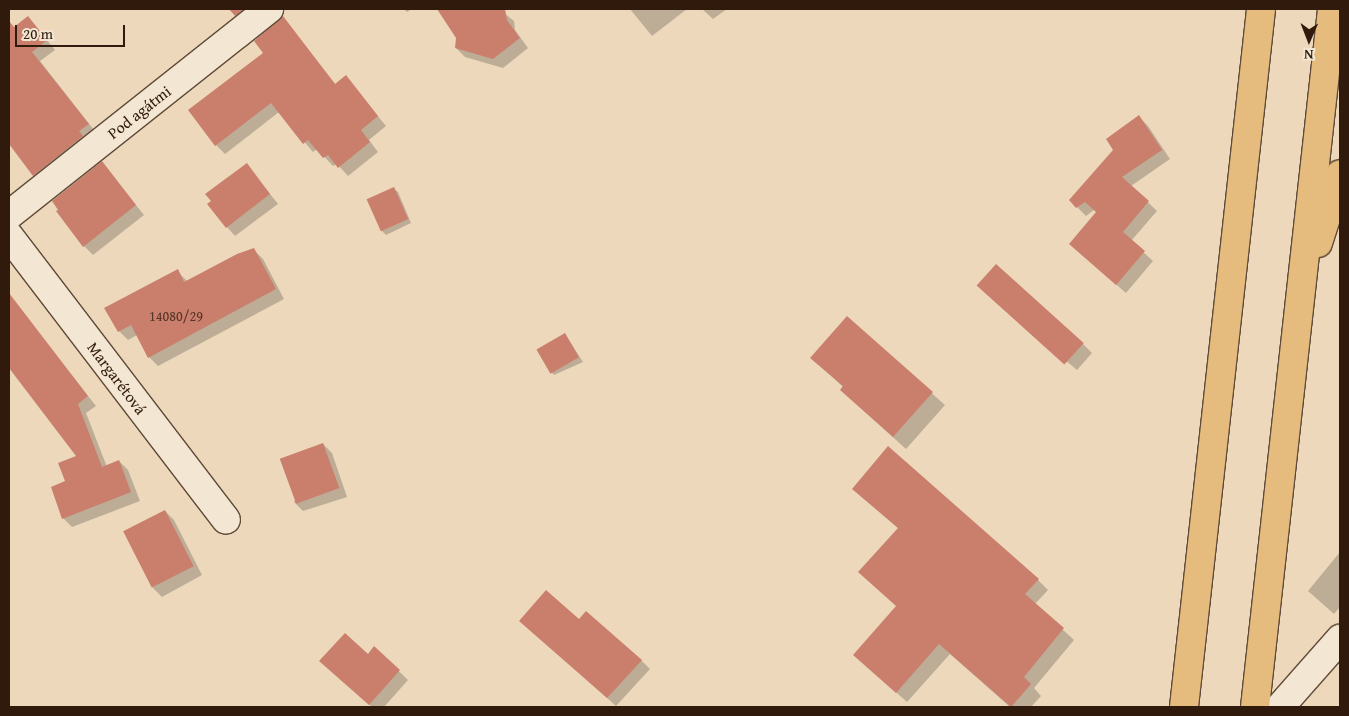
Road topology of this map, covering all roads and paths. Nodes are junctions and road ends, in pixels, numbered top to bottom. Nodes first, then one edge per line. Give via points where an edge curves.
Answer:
1 (269, 9) edge
2 (1332, 9) edge
3 (1261, 10) edge
4 (1340, 174) edge
5 (9, 215) edge
6 (9, 236) edge
7 (1300, 299) junction
8 (226, 520) dead end
9 (1340, 639) edge
10 (1184, 707) edge
11 (1255, 707) edge
12 (1280, 707) edge

1 - 5 street, Pod agátmi
2 - 7 highway
3 - 10 highway
4 - 7 highway
6 - 8 street, Margarétová
7 - 11 highway
9 - 12 street

